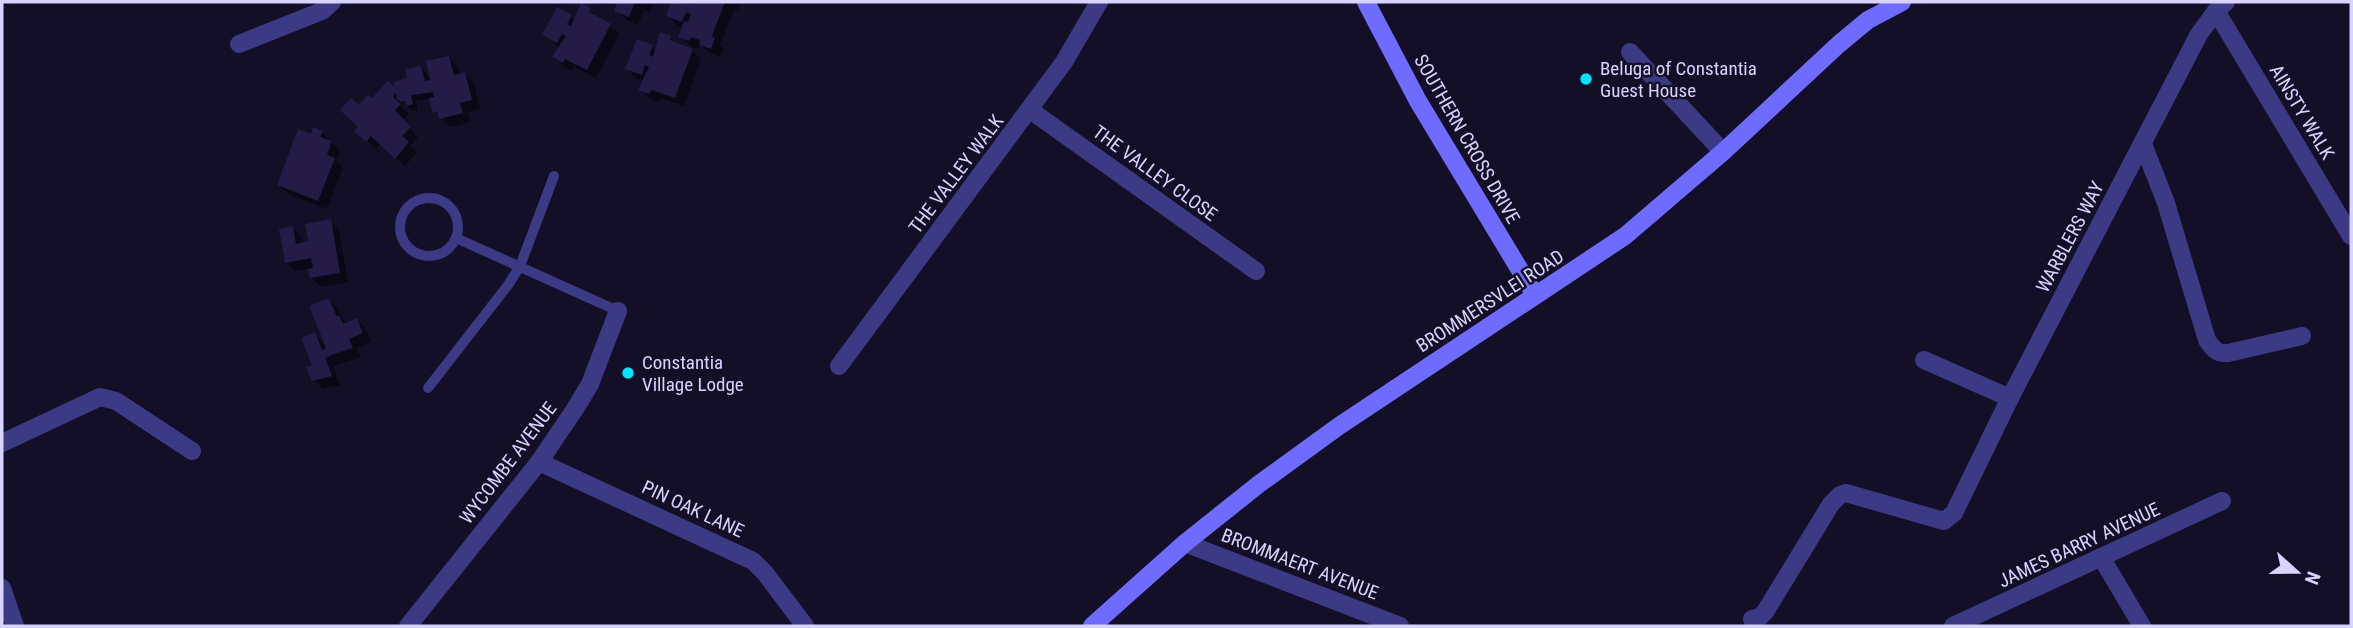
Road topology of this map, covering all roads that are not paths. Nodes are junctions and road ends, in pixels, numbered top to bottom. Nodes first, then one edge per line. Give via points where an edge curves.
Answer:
1 (332, 2) edge
2 (1099, 2) edge
3 (1366, 2) edge
4 (1902, 2) edge
5 (2221, 6) edge
6 (239, 44) dead end
7 (1630, 52) dead end
8 (1030, 110) junction
9 (2143, 144) junction
10 (1723, 152) junction
11 (554, 176) dead end
12 (2351, 236) edge
13 (456, 238) junction
14 (520, 266) junction
15 (1256, 271) dead end
16 (1535, 295) junction
17 (618, 311) joint
18 (2302, 336) dead end
19 (1924, 360) dead end
20 (839, 366) dead end
21 (428, 388) dead end
22 (2010, 398) junction
23 (2, 443) edge
24 (192, 451) dead end
25 (539, 462) junction
26 (2222, 500) dead end
27 (1185, 543) junction
28 (2101, 557) junction
29 (2, 588) edge
30 (1752, 619) dead end
31 (16, 626) edge
32 (408, 626) edge
33 (805, 626) edge
34 (1092, 626) edge
35 (1400, 626) edge
36 (1953, 626) edge
37 (2142, 626) edge

1 - 6 street via 322,11
2 - 8 street, THE VALLEY WALK
3 - 16 street, SOUTHERN CROSS DRIVE via 1418,101
4 - 10 street, BROMMERSVLEI ROAD via 1867,20
5 - 9 street, WARBLERS WAY via 2199,34
5 - 12 street, AINSTY WALK
7 - 10 street
8 - 15 street, THE VALLEY CLOSE
8 - 20 street, THE VALLEY WALK
9 - 18 street via 2213,349 2228,353
9 - 22 street, WARBLERS WAY
10 - 16 street, BROMMERSVLEI ROAD via 1625,236
11 - 14 lane
13 - 13 lane via 449,249 424,256 404,242 402,216 410,205 434,198 455,213 459,225
13 - 14 lane
14 - 17 lane
14 - 21 lane
16 - 27 street, BROMMERSVLEI ROAD via 1339,426
17 - 25 street, WYCOMBE AVENUE via 590,384
19 - 22 street
22 - 30 street, WARBLERS WAY via 1954,513 1944,521 1840,495 1765,612
23 - 24 street via 100,397 116,401
25 - 32 street, WYCOMBE AVENUE
25 - 33 street, PIN OAK LANE via 753,561
26 - 28 street, JAMES BARRY AVENUE
27 - 34 street, BROMMERSVLEI ROAD
27 - 35 street, BROMMAERT AVENUE
28 - 36 street, JAMES BARRY AVENUE
28 - 37 street
29 - 31 street

